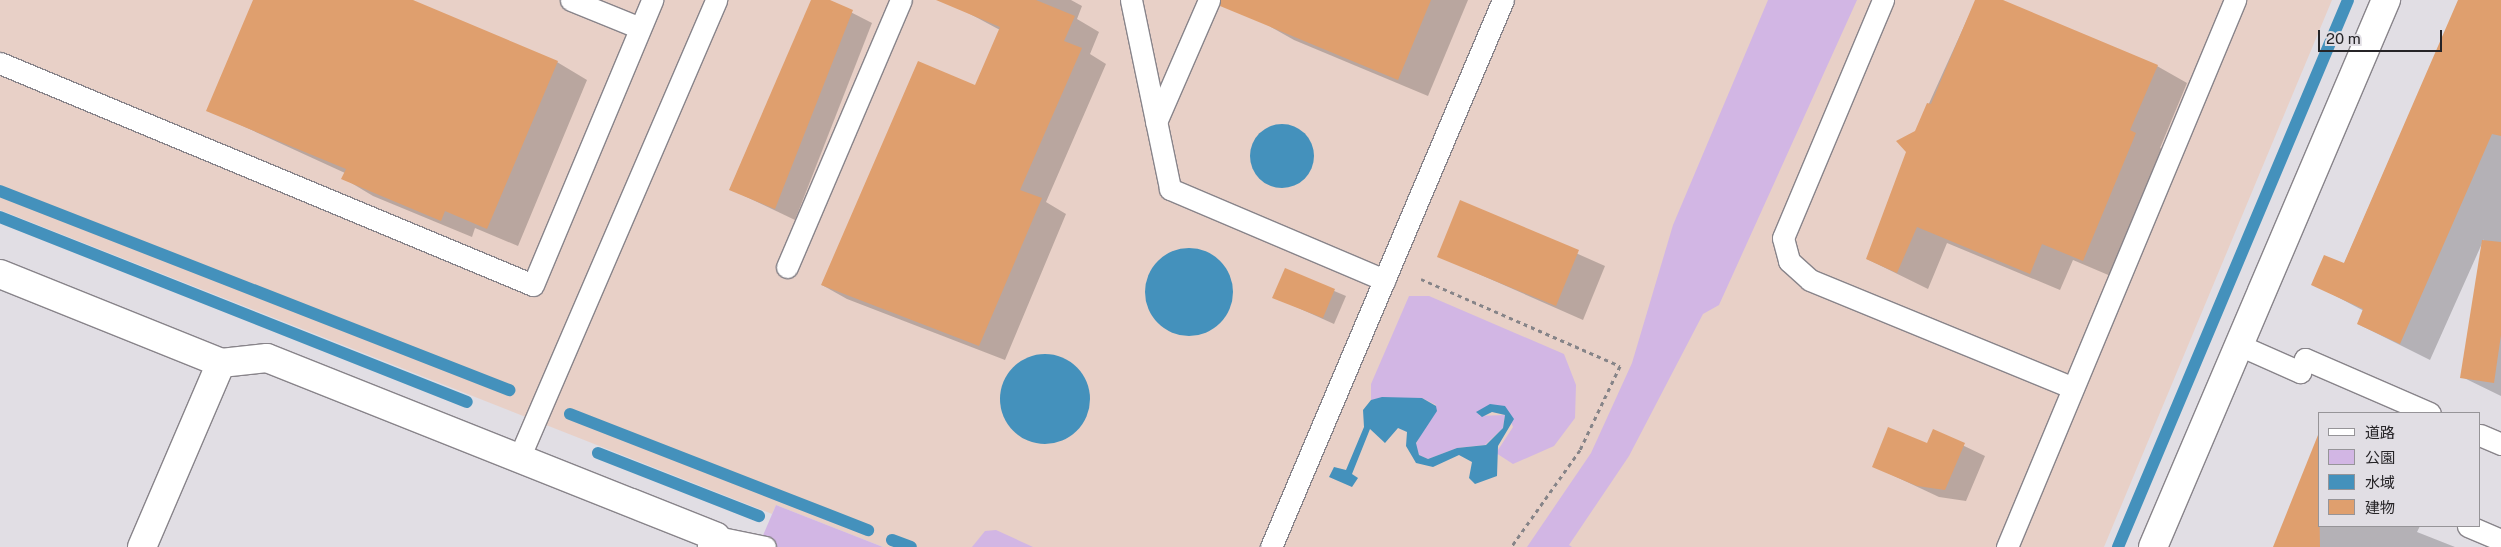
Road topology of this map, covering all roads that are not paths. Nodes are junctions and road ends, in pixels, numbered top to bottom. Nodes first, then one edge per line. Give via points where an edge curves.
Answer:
1 (571, 0) edge
2 (652, 0) edge
3 (716, 0) edge
4 (901, 0) edge
5 (1131, 0) edge
6 (1209, 0) edge
7 (1503, 0) edge
8 (1883, 0) edge
9 (2235, 0) edge
10 (2386, 0) edge
11 (640, 28) junction
12 (0, 64) edge
13 (1156, 122) junction
14 (787, 267) dead end
15 (1387, 273) junction
16 (0, 274) edge
17 (2239, 345) junction
18 (221, 363) junction
19 (2073, 388) junction
20 (2428, 412) edge
21 (2481, 435) edge
22 (2501, 444) edge
23 (519, 458) junction
24 (2470, 527) edge
25 (2501, 540) edge
26 (714, 542) edge
27 (142, 547) edge
28 (765, 547) edge
29 (1271, 547) edge
30 (2007, 547) edge
31 (2153, 547) edge

1 - 11 lane
2 - 11 lane
3 - 23 lane
4 - 14 lane
5 - 13 lane
6 - 13 lane
7 - 15 lane
8 - 19 lane via 1784,238 1789,260 1810,280
9 - 19 lane
10 - 17 street
11 - 12 lane via 533,285
13 - 15 lane via 1170,189
15 - 29 lane
16 - 18 street
17 - 20 lane via 2300,372 2305,359
17 - 31 street
18 - 23 street via 267,358
18 - 27 street
19 - 30 lane
21 - 22 lane
23 - 26 street
24 - 25 lane
26 - 28 lane

